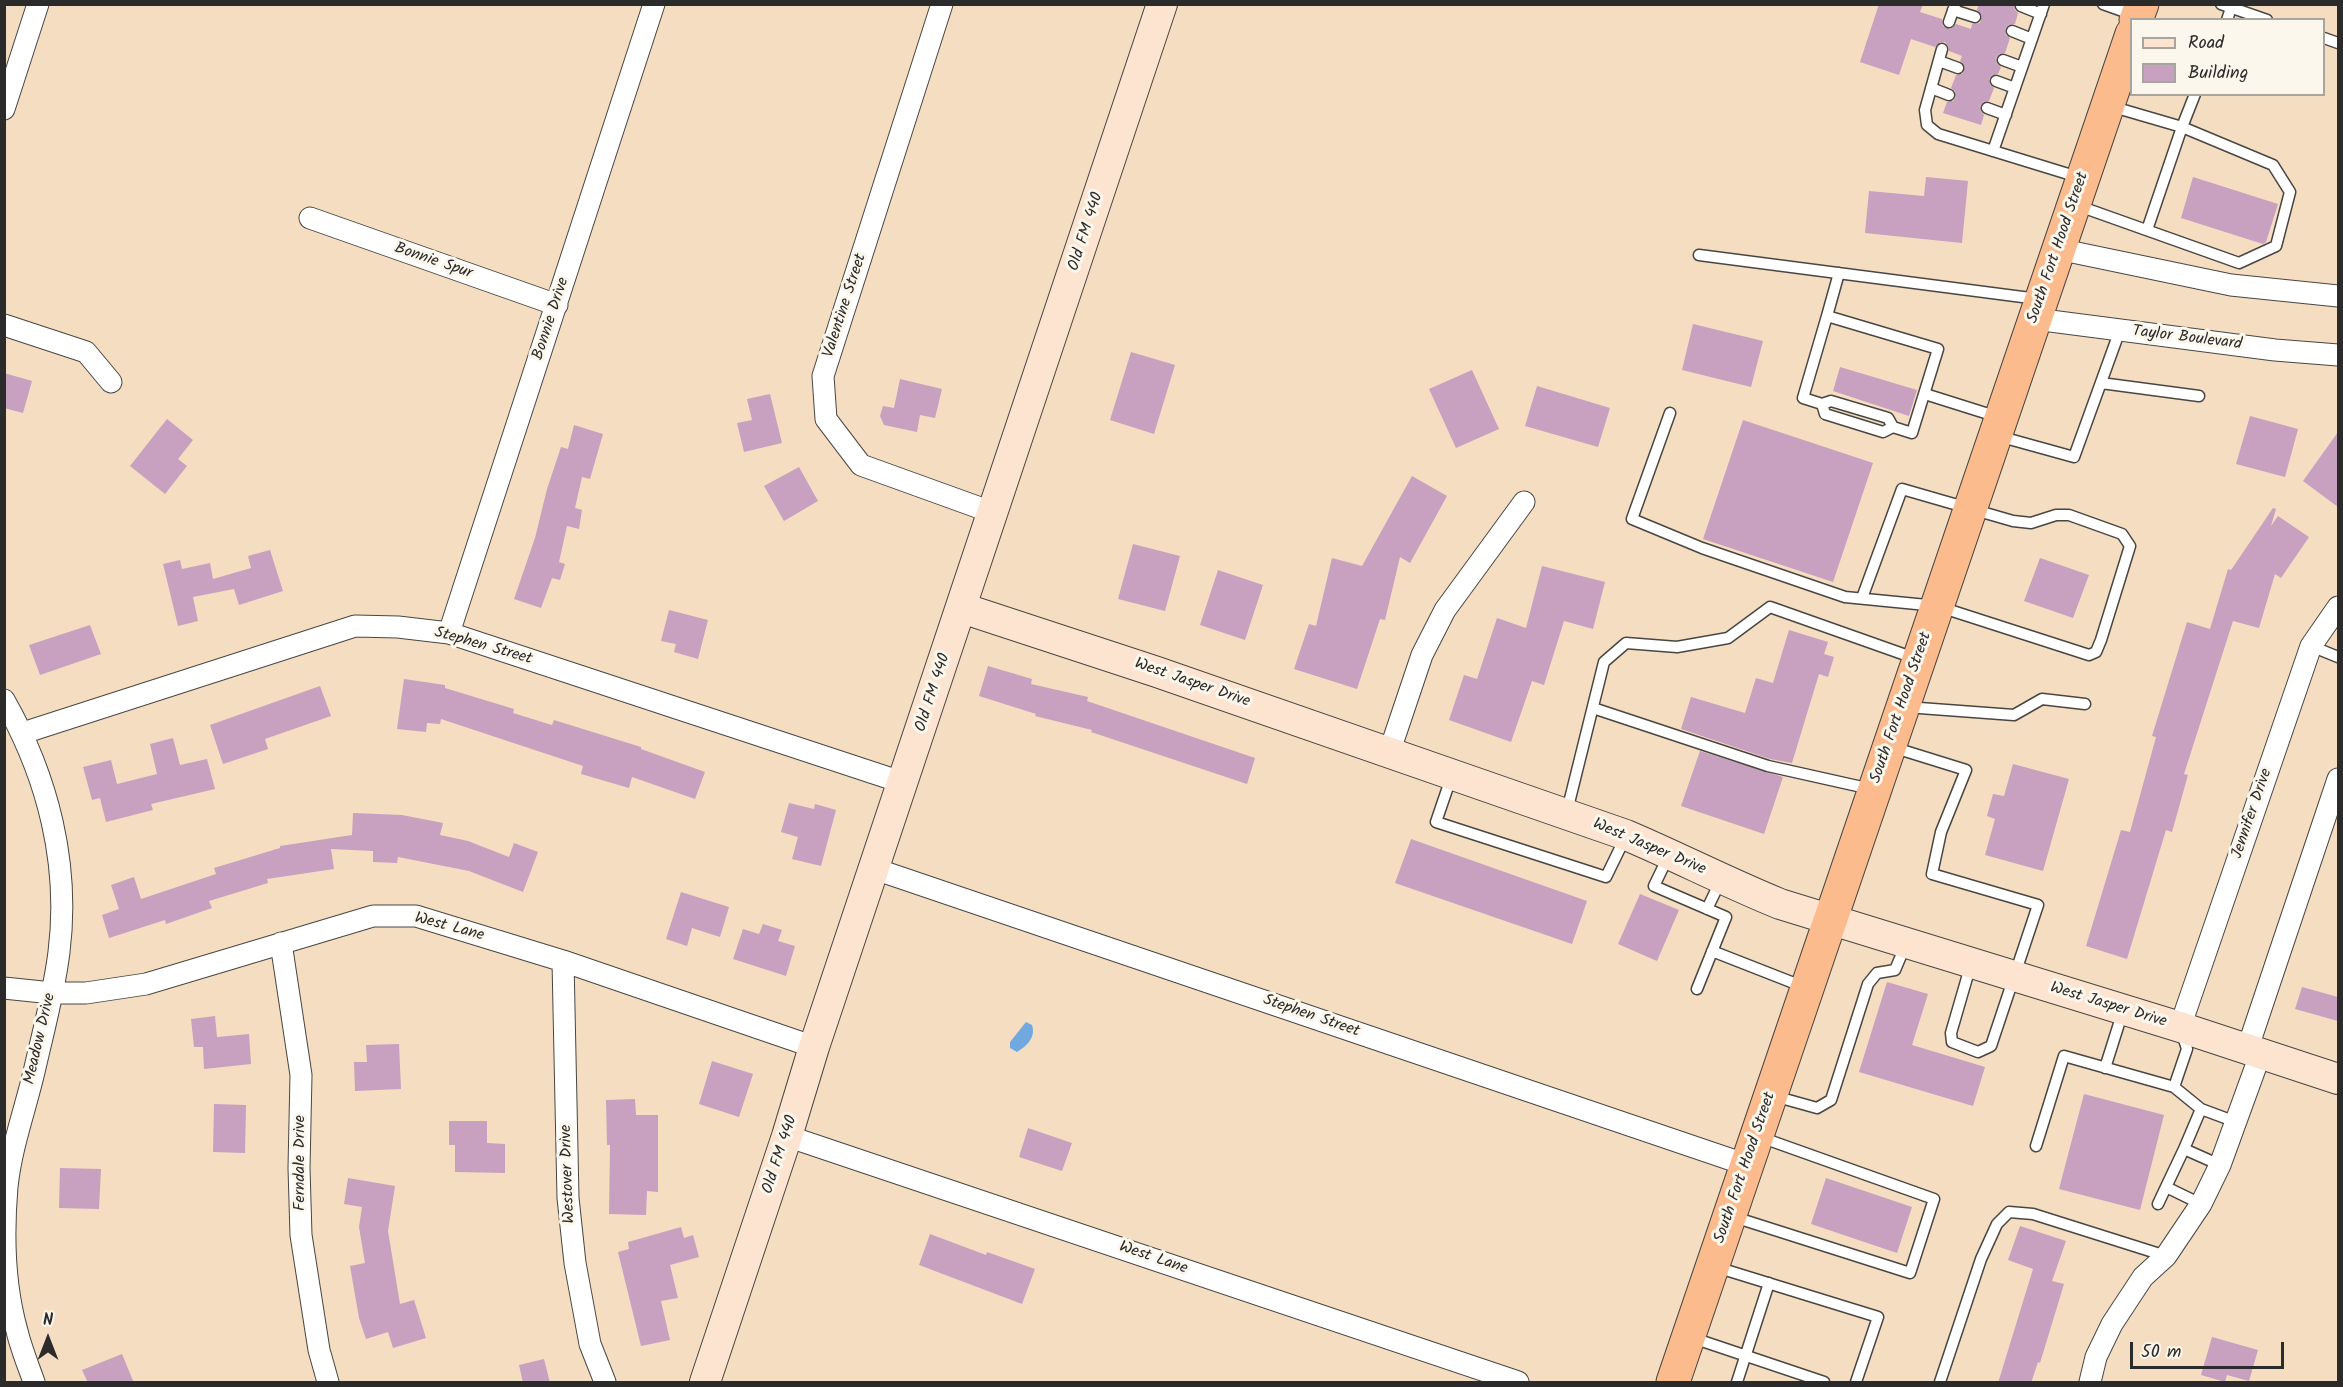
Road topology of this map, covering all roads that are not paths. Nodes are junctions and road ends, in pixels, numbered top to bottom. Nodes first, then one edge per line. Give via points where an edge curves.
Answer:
1 (38, 4) edge
2 (654, 4) edge
3 (942, 4) edge
4 (1162, 4) edge
5 (2103, 4) edge
6 (2021, 6) edge
7 (2226, 6) edge
8 (1954, 7) edge
9 (2043, 9) edge
10 (1975, 17) dead end
11 (2137, 18) edge
12 (2261, 18) edge
13 (1949, 22) dead end
14 (2012, 32) dead end
15 (2130, 38) edge
16 (2032, 39) junction
17 (1942, 49) dead end
18 (2003, 60) dead end
19 (1939, 62) junction
20 (2022, 67) junction
21 (1958, 68) dead end
22 (1996, 81) dead end
23 (1931, 88) junction
24 (2015, 88) junction
25 (1949, 95) dead end
26 (2195, 96) edge
27 (2107, 105) junction
28 (4, 108) edge
29 (1987, 108) dead end
30 (2006, 115) junction
31 (2182, 127) junction
32 (1993, 151) junction
33 (2078, 191) junction
34 (310, 218) dead end
35 (2147, 230) junction
36 (2058, 249) junction
37 (1699, 255) dead end
38 (1839, 273) junction
39 (2338, 296) edge
40 (557, 305) junction
41 (2038, 309) junction
42 (1827, 316) junction
43 (4, 325) edge
44 (2120, 330) junction
45 (2338, 354) edge
46 (111, 382) dead end
47 (2101, 383) junction
48 (1925, 394) junction
49 (2199, 396) dead end
50 (1670, 413) dead end
51 (1998, 426) junction
52 (1524, 502) dead end
53 (1970, 508) junction
54 (994, 513) junction
55 (1862, 598) junction
56 (1937, 606) junction
57 (2338, 607) edge
58 (962, 608) junction
59 (449, 633) junction
60 (2311, 646) junction
61 (2338, 657) edge
62 (1919, 659) junction
63 (4, 700) edge
64 (2085, 704) dead end
65 (1902, 707) junction
66 (1593, 708) junction
67 (23, 733) junction
68 (1889, 747) junction
69 (1389, 753) junction
70 (1452, 775) junction
71 (2338, 779) edge
72 (904, 783) junction
73 (1874, 790) junction
74 (1566, 814) junction
75 (1626, 835) junction
76 (1670, 854) junction
77 (875, 869) junction
78 (1722, 879) junction
79 (1707, 909) junction
80 (1830, 920) junction
81 (281, 943) junction
82 (1906, 944) junction
83 (1712, 951) junction
84 (563, 961) junction
85 (1971, 964) junction
86 (2015, 978) junction
87 (4, 988) edge
88 (1807, 988) junction
89 (1697, 989) dead end
90 (52, 993) junction
91 (2123, 1011) junction
92 (2180, 1027) junction
93 (814, 1047) junction
94 (2254, 1052) junction
95 (2105, 1068) junction
96 (2338, 1079) edge
97 (2174, 1087) junction
98 (1771, 1095) junction
99 (2201, 1109) junction
100 (2236, 1122) junction
101 (787, 1136) junction
102 (2036, 1146) dead end
103 (2184, 1149) junction
104 (1752, 1151) junction
105 (2220, 1165) junction
106 (2166, 1187) junction
107 (2158, 1204) dead end
108 (2201, 1204) junction
109 (1730, 1216) junction
110 (2166, 1256) junction
111 (1713, 1266) junction
112 (1769, 1283) junction
113 (1689, 1336) junction
114 (1746, 1356) junction
115 (34, 1383) edge
116 (328, 1383) edge
117 (605, 1383) edge
118 (705, 1383) edge
119 (1518, 1383) edge
120 (1673, 1383) edge
121 (1737, 1383) edge
122 (1824, 1383) edge
123 (1856, 1383) edge
124 (1940, 1383) edge
125 (2090, 1383) edge

1 - 28 street
2 - 40 street, Bonnie Drive
3 - 54 street, Valentine Street via 823,376 826,419 861,465
4 - 54 street, Old FM 440
5 - 11 lane
6 - 9 lane
7 - 12 lane
8 - 10 lane
8 - 13 lane
9 - 16 lane
14 - 16 lane
15 - 27 highway, South Fort Hood Street
16 - 20 lane
17 - 19 lane
18 - 20 lane
19 - 21 lane
19 - 23 lane
20 - 24 lane
22 - 24 lane
23 - 25 lane
23 - 32 lane via 1925,110 1927,125 1938,134
24 - 30 lane
26 - 31 lane
27 - 31 lane
27 - 33 highway, South Fort Hood Street
29 - 30 lane
30 - 32 lane
31 - 35 lane
31 - 35 lane via 2273,165 2290,192 2276,246 2239,263
32 - 33 lane
33 - 35 lane
33 - 36 highway, South Fort Hood Street
34 - 40 street, Bonnie Spur
36 - 39 street via 2231,285
36 - 41 highway, South Fort Hood Street
37 - 38 lane
38 - 41 lane
38 - 42 lane
40 - 59 street, Bonnie Drive
41 - 44 street, Taylor Boulevard
41 - 51 highway, South Fort Hood Street
42 - 48 lane via 1938,349
42 - 48 lane via 1803,398 1822,404 1831,401 1888,418 1893,427 1912,433
43 - 46 street via 86,352
44 - 45 street, Taylor Boulevard
44 - 47 lane
47 - 49 lane
47 - 51 lane via 2074,457
48 - 51 lane
50 - 55 lane via 1632,519 1702,548 1845,597
51 - 53 highway, South Fort Hood Street
52 - 69 street via 1445,610 1422,656
53 - 55 lane via 1902,489
53 - 56 highway, South Fort Hood Street
53 - 56 lane via 2031,523 2069,515 2122,534 2130,546 2101,640 2096,652 2089,655
54 - 58 street, Old FM 440
55 - 56 lane
56 - 62 highway, South Fort Hood Street
57 - 60 street, Jennifer Drive
58 - 69 street, West Jasper Drive
58 - 72 street, Old FM 440
59 - 67 street, Stephen Street via 355,626
59 - 72 street, Stephen Street
60 - 61 lane
60 - 92 street, Jennifer Drive
62 - 65 highway, South Fort Hood Street
62 - 66 lane via 1770,607 1728,638 1677,647 1626,643 1604,662
63 - 67 street, Meadow Drive
64 - 65 lane via 2042,699 2014,715
65 - 68 highway, South Fort Hood Street
66 - 73 lane via 1768,766
66 - 74 lane
67 - 90 street, Meadow Drive via 57,836 61,888 59,950
68 - 73 highway, South Fort Hood Street
68 - 86 lane via 1966,770 1941,832 1932,874 2038,905
69 - 70 street, West Jasper Drive
70 - 74 street, West Jasper Drive
70 - 75 lane via 1436,822 1606,877
71 - 94 street
72 - 77 street, Old FM 440
73 - 80 highway, South Fort Hood Street
74 - 75 street, West Jasper Drive
75 - 76 street, West Jasper Drive
76 - 78 street, West Jasper Drive
76 - 79 lane via 1654,886
77 - 93 street, Old FM 440
77 - 104 street, Stephen Street
78 - 79 lane
78 - 80 street, West Jasper Drive
79 - 83 lane via 1726,917
80 - 82 street, West Jasper Drive
80 - 88 highway, South Fort Hood Street
81 - 84 street, West Lane via 373,916 416,916
81 - 90 street, West Lane via 146,984 86,993
81 - 116 street, Ferndale Drive via 301,1075 301,1236
82 - 85 street, West Jasper Drive
82 - 98 lane via 1895,970 1877,973 1868,984 1831,1100 1817,1108
83 - 88 lane
83 - 89 lane
84 - 93 street, West Lane
84 - 117 street, Westover Drive via 569,1209 590,1344
85 - 86 street, West Jasper Drive
85 - 86 lane via 1951,1033 1952,1042 1978,1052 1991,1046
86 - 91 street, West Jasper Drive
87 - 90 street, West Lane
88 - 98 highway, South Fort Hood Street
90 - 115 street, Meadow Drive via 17,1137 8,1186 5,1248 16,1330
91 - 92 street, West Jasper Drive
91 - 95 lane
92 - 94 street, West Jasper Drive
92 - 97 lane via 2187,1049
93 - 101 street, Old FM 440
94 - 96 street, West Jasper Drive
94 - 100 street
95 - 97 lane
95 - 102 lane via 2064,1056
97 - 99 lane
98 - 104 highway, South Fort Hood Street
99 - 100 lane
99 - 103 lane
100 - 105 street
101 - 118 street, Old FM 440
101 - 119 street, West Lane
103 - 105 lane
103 - 106 lane
104 - 109 highway, South Fort Hood Street
104 - 109 lane via 1934,1199 1910,1273
105 - 108 street
106 - 107 lane
106 - 108 lane
108 - 110 street
109 - 111 highway, South Fort Hood Street
110 - 124 lane via 2033,1214 2009,1212 1997,1224 1981,1259
110 - 125 street via 2143,1277 2112,1324 2096,1357
111 - 112 lane
111 - 113 highway, South Fort Hood Street
112 - 114 lane
112 - 123 lane via 1878,1317
113 - 114 lane
113 - 120 highway, South Fort Hood Street
114 - 121 lane
114 - 122 lane

